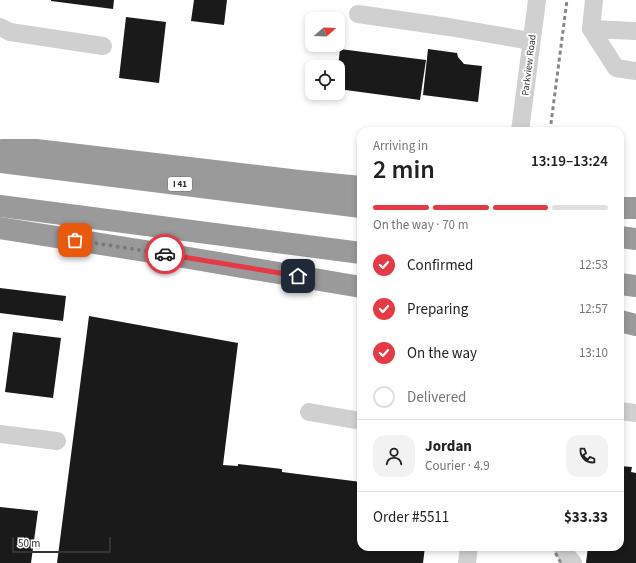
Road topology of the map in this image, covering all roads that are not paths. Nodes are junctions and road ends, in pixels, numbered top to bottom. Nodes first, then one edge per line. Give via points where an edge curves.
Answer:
1 (536, 0) edge
2 (594, 0) edge
3 (358, 14) dead end
4 (0, 27) edge
5 (591, 29) junction
6 (636, 31) edge
7 (531, 41) junction
8 (103, 46) dead end
9 (636, 71) edge
10 (520, 127) edge
11 (0, 150) edge
12 (0, 162) edge
13 (357, 186) edge
14 (0, 206) edge
15 (357, 207) edge
16 (624, 208) edge
17 (636, 208) edge
18 (0, 228) edge
19 (624, 238) edge
20 (636, 239) edge
21 (357, 252) edge
22 (624, 284) edge
23 (357, 286) edge
24 (636, 286) edge
25 (624, 316) edge
26 (636, 317) edge
27 (624, 322) edge
28 (636, 325) edge
29 (309, 412) dead end
30 (624, 412) edge
31 (636, 414) edge
32 (357, 420) edge
33 (0, 434) edge
34 (57, 441) dead end
35 (468, 551) edge
36 (564, 551) edge
37 (467, 563) edge
38 (573, 563) edge

1 - 7 street, Parkview Road
2 - 5 street
3 - 7 street
4 - 8 street via 10,32
5 - 6 street
5 - 9 street via 616,68
7 - 10 street, Parkview Road
11 - 13 highway via 36,150
12 - 15 highway, I 41
14 - 21 highway
16 - 17 highway
18 - 23 highway
19 - 20 highway
22 - 24 highway
25 - 26 highway
27 - 28 highway
29 - 32 street
30 - 31 street
33 - 34 street
35 - 37 street
36 - 38 street

